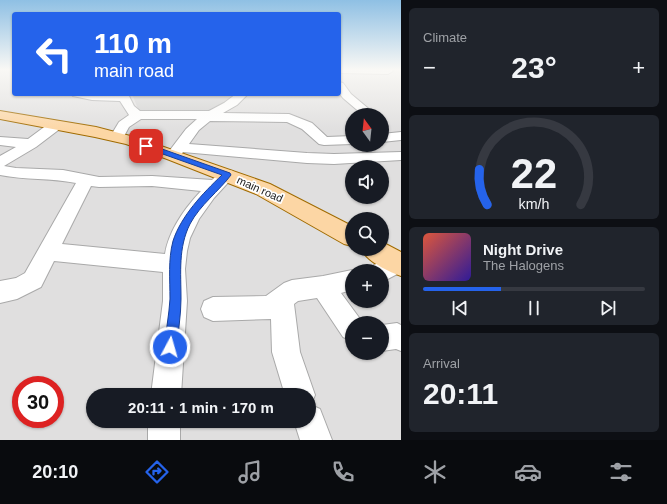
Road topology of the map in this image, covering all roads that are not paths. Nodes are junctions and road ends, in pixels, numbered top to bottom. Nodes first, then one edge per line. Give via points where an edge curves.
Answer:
1 (343, 91) edge
2 (87, 96) edge
3 (123, 96) edge
4 (240, 96) edge
5 (362, 108) edge
6 (0, 115) edge
7 (138, 115) junction
8 (210, 116) junction
9 (56, 125) junction
10 (117, 137) junction
11 (345, 140) edge
12 (0, 141) edge
13 (32, 144) junction
14 (176, 151) junction
15 (401, 156) edge
16 (0, 162) edge
17 (0, 170) edge
18 (86, 180) junction
19 (221, 180) junction
20 (345, 233) edge
21 (49, 252) junction
22 (381, 256) edge
23 (174, 264) junction
24 (393, 266) edge
25 (345, 282) edge
26 (323, 287) junction
27 (0, 292) edge
28 (282, 300) junction
29 (213, 308) dead end
30 (345, 318) edge
31 (389, 337) edge
32 (401, 338) edge
33 (167, 388) edge
34 (298, 388) edge
35 (164, 428) edge
36 (312, 428) edge
37 (164, 440) edge
38 (316, 440) edge

1 - 5 street
2 - 3 street
3 - 7 street via 133,114
4 - 8 street via 232,104
6 - 9 main road, main road
7 - 8 street
7 - 10 street via 124,126
8 - 11 street via 289,118 306,126 324,141
8 - 14 street via 197,124
9 - 10 main road, main road
9 - 13 street
10 - 14 main road, main road
12 - 13 street
13 - 16 street
14 - 15 street via 334,159
14 - 19 main road, main road
17 - 18 street
18 - 19 street
18 - 21 street
19 - 20 main road, main road via 269,192
19 - 23 street via 187,221 178,241
21 - 23 street
21 - 27 street via 33,280 25,286
22 - 24 main road
23 - 33 street via 175,300
25 - 26 street
26 - 28 street via 292,291
26 - 30 street
28 - 29 street via 269,308
28 - 34 street via 286,352
31 - 32 street
35 - 37 street
36 - 38 street

